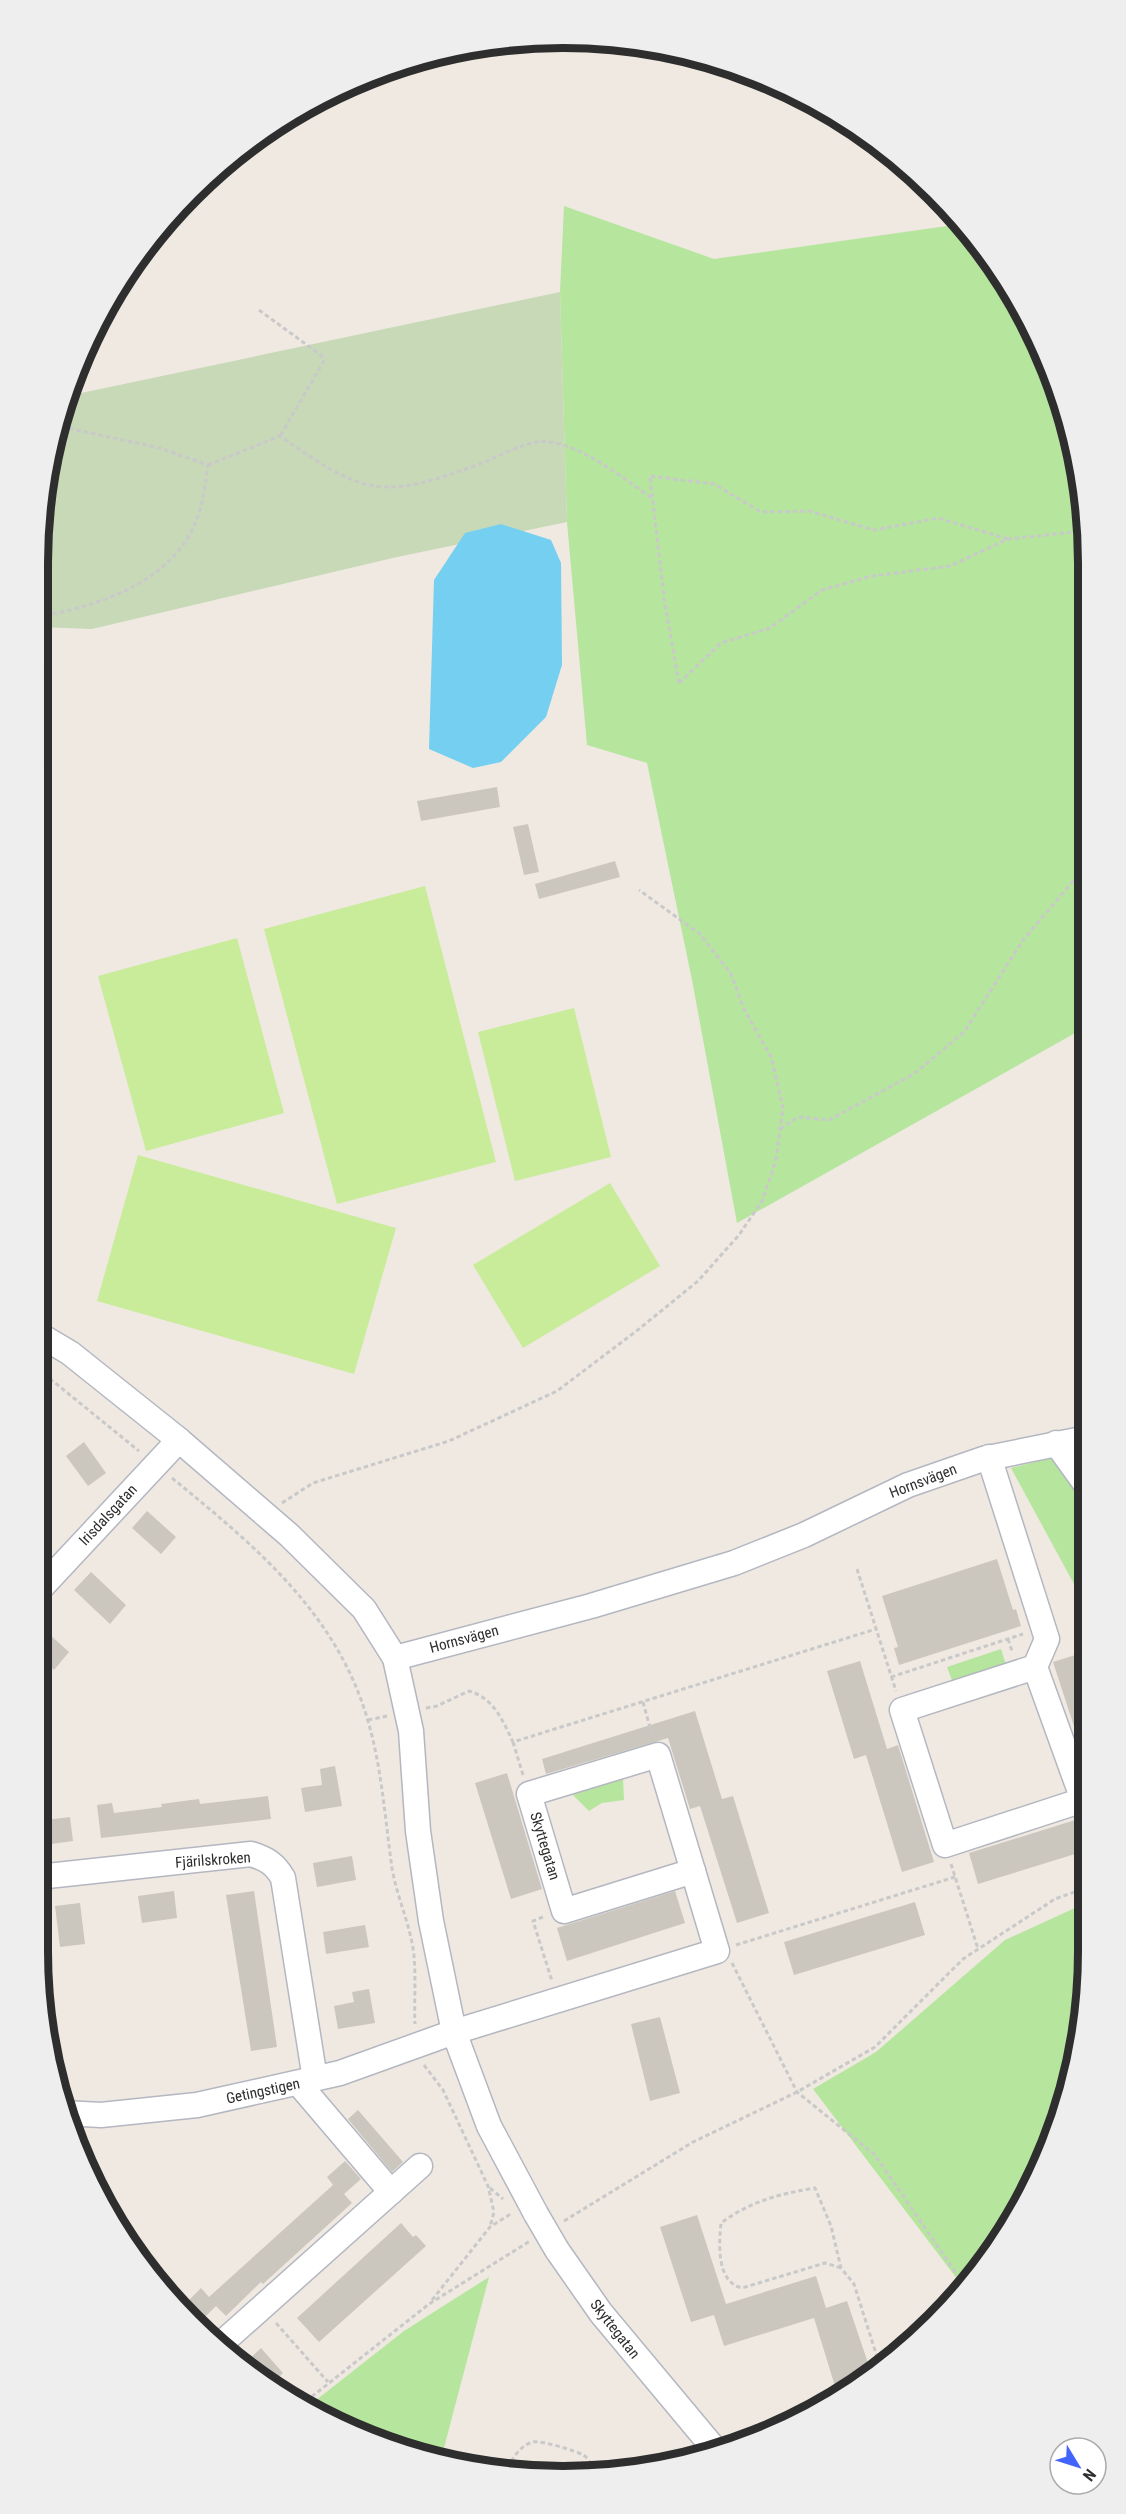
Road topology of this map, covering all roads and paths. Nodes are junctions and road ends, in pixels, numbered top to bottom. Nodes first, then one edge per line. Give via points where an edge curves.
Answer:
1 (259, 310) dead end
2 (67, 428) edge
3 (280, 436) junction
4 (208, 465) junction
5 (653, 499) junction
6 (1077, 532) edge
7 (1008, 538) junction
8 (48, 615) edge
9 (1078, 875) edge
10 (639, 890) dead end
11 (780, 1129) junction
12 (48, 1340) edge
13 (48, 1377) edge
14 (1078, 1439) edge
15 (179, 1440) junction
16 (1056, 1443) junction
17 (989, 1457) junction
18 (156, 1464) junction
19 (1078, 1474) edge
20 (265, 1514) junction
21 (857, 1569) dead end
22 (48, 1580) edge
23 (1043, 1627) junction
24 (876, 1629) junction
25 (395, 1658) junction
26 (1035, 1667) junction
27 (891, 1677) junction
28 (643, 1702) junction
29 (902, 1710) junction
30 (408, 1711) junction
31 (368, 1720) junction
32 (513, 1742) junction
33 (658, 1755) junction
34 (1078, 1786) edge
35 (529, 1794) junction
36 (1078, 1802) edge
37 (945, 1845) junction
38 (693, 1871) junction
39 (48, 1876) edge
40 (955, 1877) junction
41 (1078, 1891) edge
42 (564, 1911) junction
43 (978, 1949) junction
44 (717, 1951) junction
45 (558, 2000) junction
46 (454, 2032) junction
47 (417, 2046) junction
48 (307, 2082) junction
49 (797, 2092) junction
50 (74, 2114) edge
51 (420, 2166) dead end
52 (391, 2192) junction
53 (525, 2213) junction
54 (562, 2222) dead end
55 (490, 2227) junction
56 (532, 2240) dead end
57 (841, 2268) junction
58 (960, 2279) edge
59 (429, 2304) junction
60 (263, 2308) junction
61 (225, 2340) edge
62 (878, 2359) edge
63 (328, 2382) junction
64 (308, 2399) edge
65 (710, 2444) edge
66 (510, 2463) edge
67 (592, 2465) edge

1 - 3 path via 324,361
2 - 4 path via 160,448
3 - 4 path
3 - 5 path via 343,478 382,488 402,488 439,479 537,442 574,448
4 - 8 path via 195,524 178,552 162,568 142,582 87,606
5 - 7 path via 650,476 714,484 760,512 809,511 874,530 938,518
5 - 7 path via 679,683 722,643 770,628 822,590 872,576 950,566
6 - 7 path
9 - 11 path via 1023,940 964,1032 914,1074 829,1120 798,1117
10 - 11 path via 700,934 731,974 744,1009 771,1057 783,1107
11 - 20 path via 776,1160 762,1201 739,1235 698,1281 557,1391 449,1441 313,1483
12 - 15 street
13 - 18 path
14 - 16 street, Hornsvägen
15 - 18 street, Irisdalsgatan
15 - 20 street
16 - 17 street, Hornsvägen
16 - 19 street
17 - 23 street
17 - 25 street, Hornsvägen via 908,1485 804,1535 734,1563
18 - 22 street, Irisdalsgatan
18 - 31 path via 260,1553 319,1619 339,1651
20 - 25 street via 364,1609
21 - 24 path
23 - 26 street via 1047,1639
23 - 27 path
24 - 27 path
24 - 28 path
25 - 30 street, Skyttegatan
26 - 29 street
26 - 34 street
27 - 29 path
28 - 32 path
28 - 33 path
29 - 37 street
30 - 31 path
30 - 32 path via 437,1706 469,1691 488,1700
30 - 46 street, Skyttegatan via 430,1921
31 - 47 path via 393,1871 414,1956
32 - 35 path
33 - 35 street, Skyttegatan
33 - 38 street
35 - 42 street, Skyttegatan
36 - 37 street
37 - 40 path
38 - 42 street
38 - 44 street
39 - 48 street, Fjärilskroken via 251,1854 277,1866 283,1878
40 - 43 path
40 - 44 path
41 - 43 path via 1055,1899
42 - 45 path via 533,1921
43 - 49 path via 963,1959 875,2047
44 - 45 street
44 - 49 path via 733,1964
45 - 46 street
46 - 47 street, Getingstigen
46 - 53 street, Skyttegatan
47 - 48 street, Getingstigen
47 - 55 path via 419,2059 443,2090 488,2187 494,2212
48 - 50 street, Getingstigen via 197,2105
48 - 52 street
49 - 54 path via 693,2142
49 - 58 path via 875,2155
51 - 52 street
52 - 60 street
53 - 55 path
53 - 65 street, Skyttegatan, bridge via 557,2250 601,2313
55 - 59 path
56 - 59 path
57 - 57 path via 825,2264 742,2288 734,2286 724,2274 719,2242 722,2223 741,2208 786,2192 815,2188 831,2226
57 - 62 path via 854,2284
59 - 63 path
60 - 61 street
60 - 63 path
63 - 64 path
66 - 67 path via 527,2444 536,2441 584,2455

